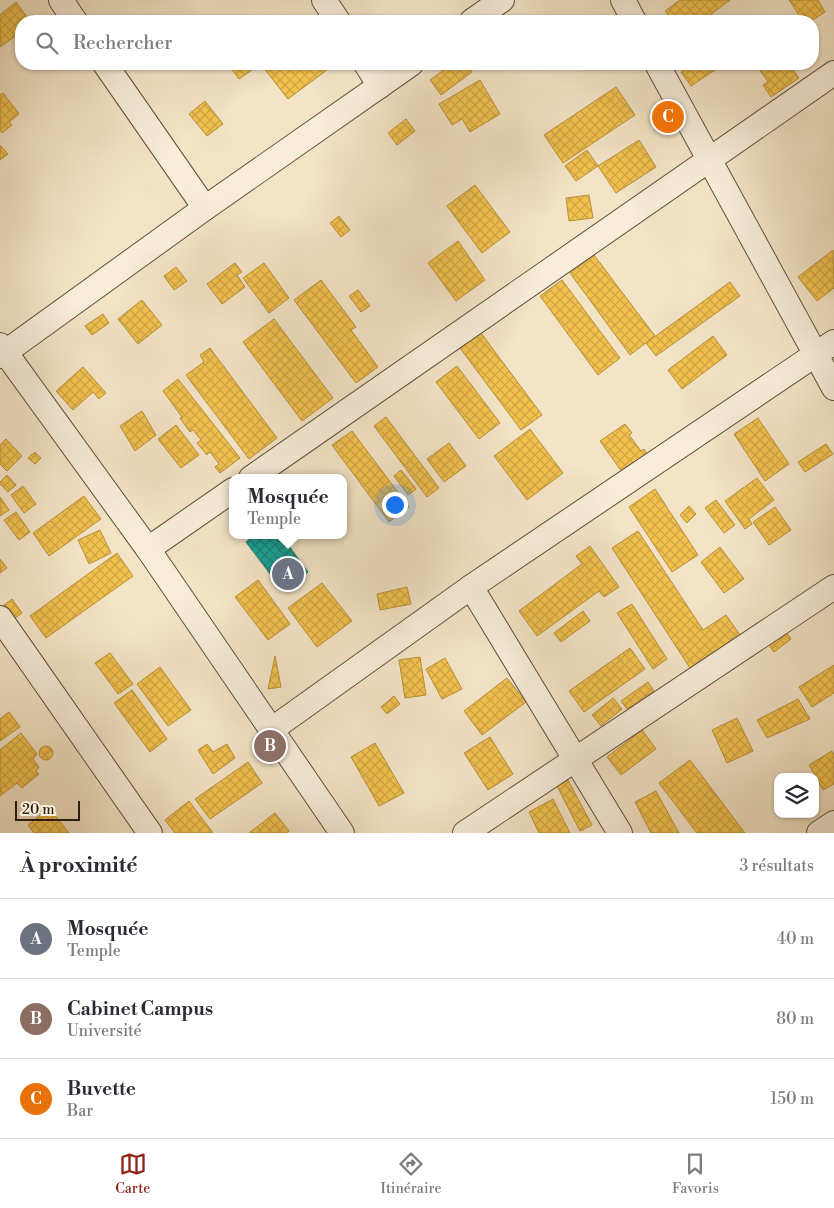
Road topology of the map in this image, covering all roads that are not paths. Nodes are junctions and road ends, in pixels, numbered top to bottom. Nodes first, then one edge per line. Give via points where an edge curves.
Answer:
1 (60, 0) edge
2 (324, 0) edge
3 (502, 0) edge
4 (623, 0) edge
5 (71, 15) edge
6 (334, 15) edge
7 (481, 15) edge
8 (631, 15) edge
9 (109, 70) edge
10 (370, 70) edge
11 (403, 70) edge
12 (661, 70) edge
13 (834, 73) edge
14 (380, 86) junction
15 (710, 159) junction
16 (205, 208) junction
17 (825, 348) edge
18 (2, 351) edge
19 (834, 388) edge
20 (257, 474) edge
21 (229, 493) edge
22 (148, 550) junction
23 (471, 587) junction
24 (834, 587) edge
25 (0, 618) edge
26 (271, 730) junction
27 (576, 760) junction
28 (834, 823) edge
29 (150, 833) edge
30 (342, 833) edge
31 (465, 833) edge
32 (620, 833) edge
33 (819, 833) edge

1 - 5 street
2 - 6 street
3 - 7 street
4 - 8 street
9 - 16 street
10 - 14 street
11 - 14 street
12 - 15 street
13 - 15 street
14 - 16 street
15 - 17 street
15 - 20 street
16 - 18 street
17 - 19 street
17 - 23 street
18 - 22 street
21 - 22 street
22 - 26 street
23 - 26 street
23 - 27 street
24 - 27 street
25 - 29 street
26 - 30 street
27 - 31 street
27 - 32 street
28 - 33 street

